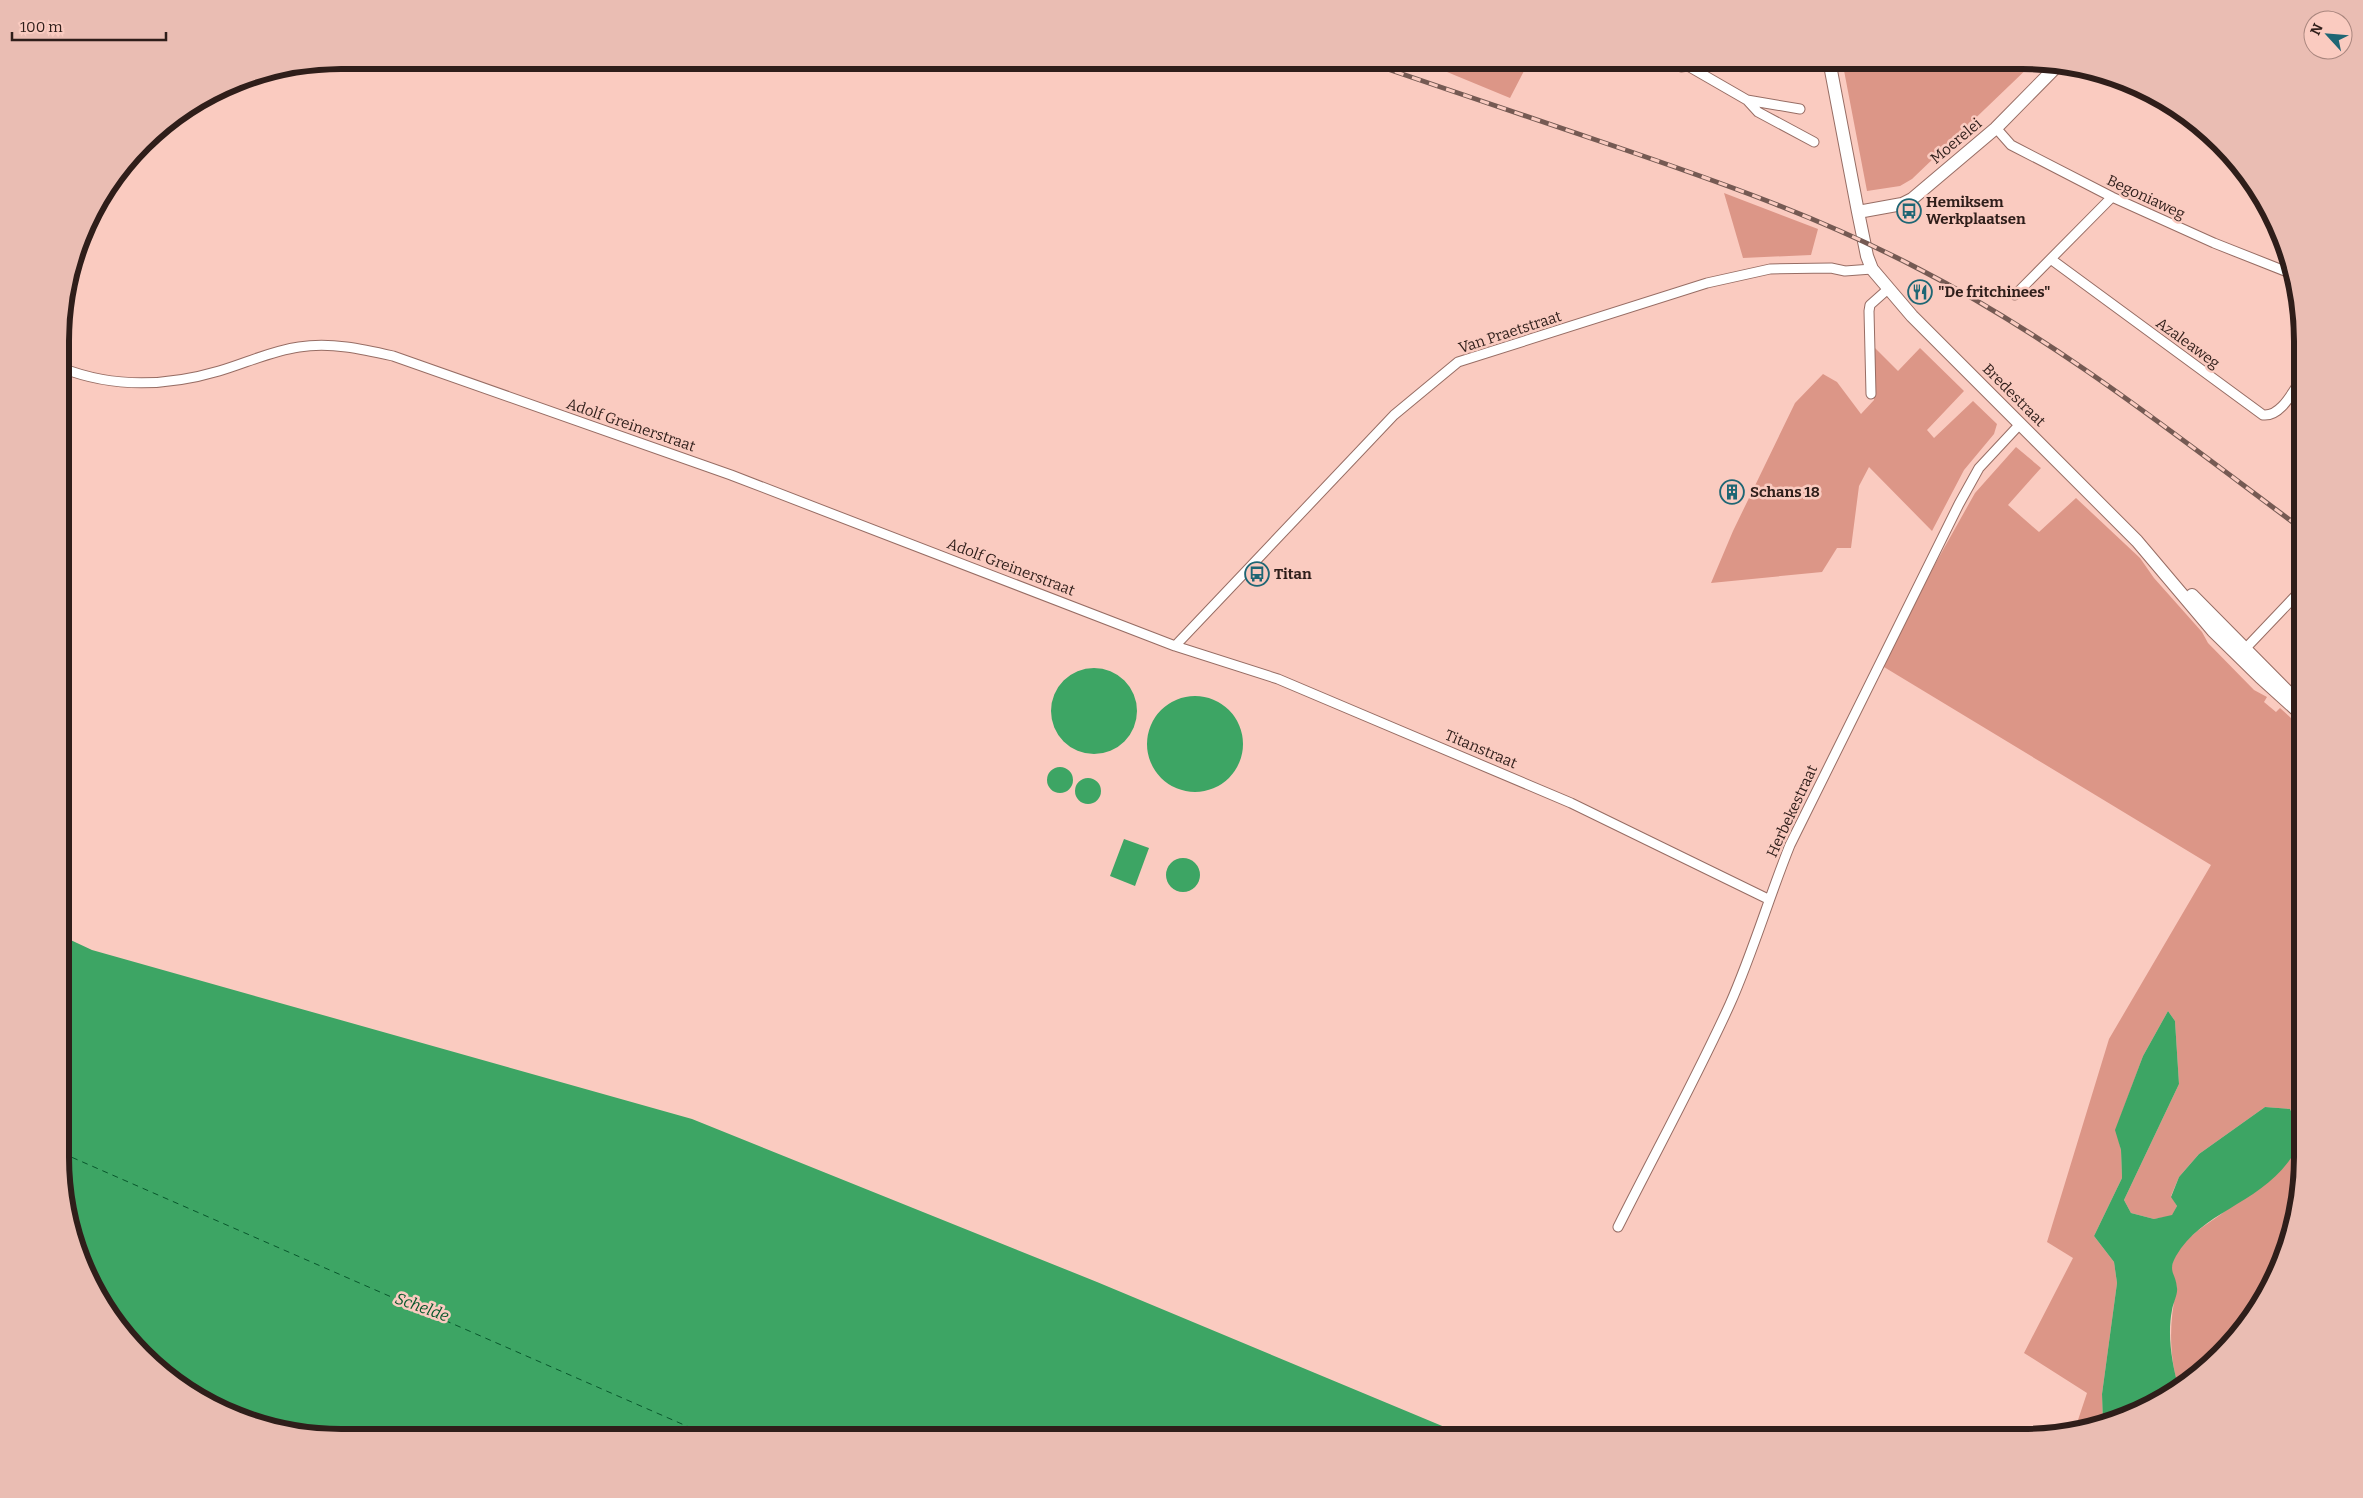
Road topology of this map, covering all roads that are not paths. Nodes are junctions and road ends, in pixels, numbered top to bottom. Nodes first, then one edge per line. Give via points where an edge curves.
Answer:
1 (1700, 69) edge
2 (1832, 69) edge
3 (2053, 70) edge
4 (1747, 100) junction
5 (1800, 109) dead end
6 (1996, 128) junction
7 (1814, 142) dead end
8 (2112, 197) junction
9 (1858, 212) junction
10 (2052, 260) junction
11 (1872, 269) junction
12 (2285, 272) edge
13 (1888, 290) junction
14 (2016, 295) dead end
15 (69, 371) edge
16 (2294, 389) edge
17 (1870, 394) dead end
18 (2020, 424) junction
19 (2137, 541) junction
20 (2294, 598) edge
21 (1175, 646) junction
22 (2246, 649) junction
23 (2294, 698) edge
24 (2294, 708) edge
25 (1768, 899) junction
26 (1618, 1227) dead end

1 - 4 street
2 - 9 main road
3 - 6 main road, Moerelei
4 - 5 street
4 - 7 street via 1758,112
6 - 8 street, Begoniaweg via 2011,145
6 - 9 main road, Moerelei via 1912,200
8 - 10 street
8 - 12 street, Begoniaweg
9 - 11 main road
10 - 14 street
10 - 16 street, Azaleaweg via 2263,414 2278,410
11 - 13 main road, Bredestraat
11 - 21 street, Van Praetstraat via 1770,269 1707,283 1458,362 1394,415
13 - 17 street via 1870,305
13 - 18 main road, Bredestraat
15 - 21 street, Adolf Greinerstraat via 113,381 159,384 220,371 263,354 299,347 357,348 393,356 731,475
18 - 19 main road, Bredestraat
18 - 25 street, Herbekestraat via 1984,462 1969,484 1790,845
19 - 22 main road, Bredestraat
19 - 24 main road, Bredestraat via 2213,631
20 - 22 street
21 - 25 street, Titanstraat via 1278,679 1572,803
22 - 23 main road, Bredestraat
25 - 26 street, Herbekestraat via 1751,954 1729,1005

